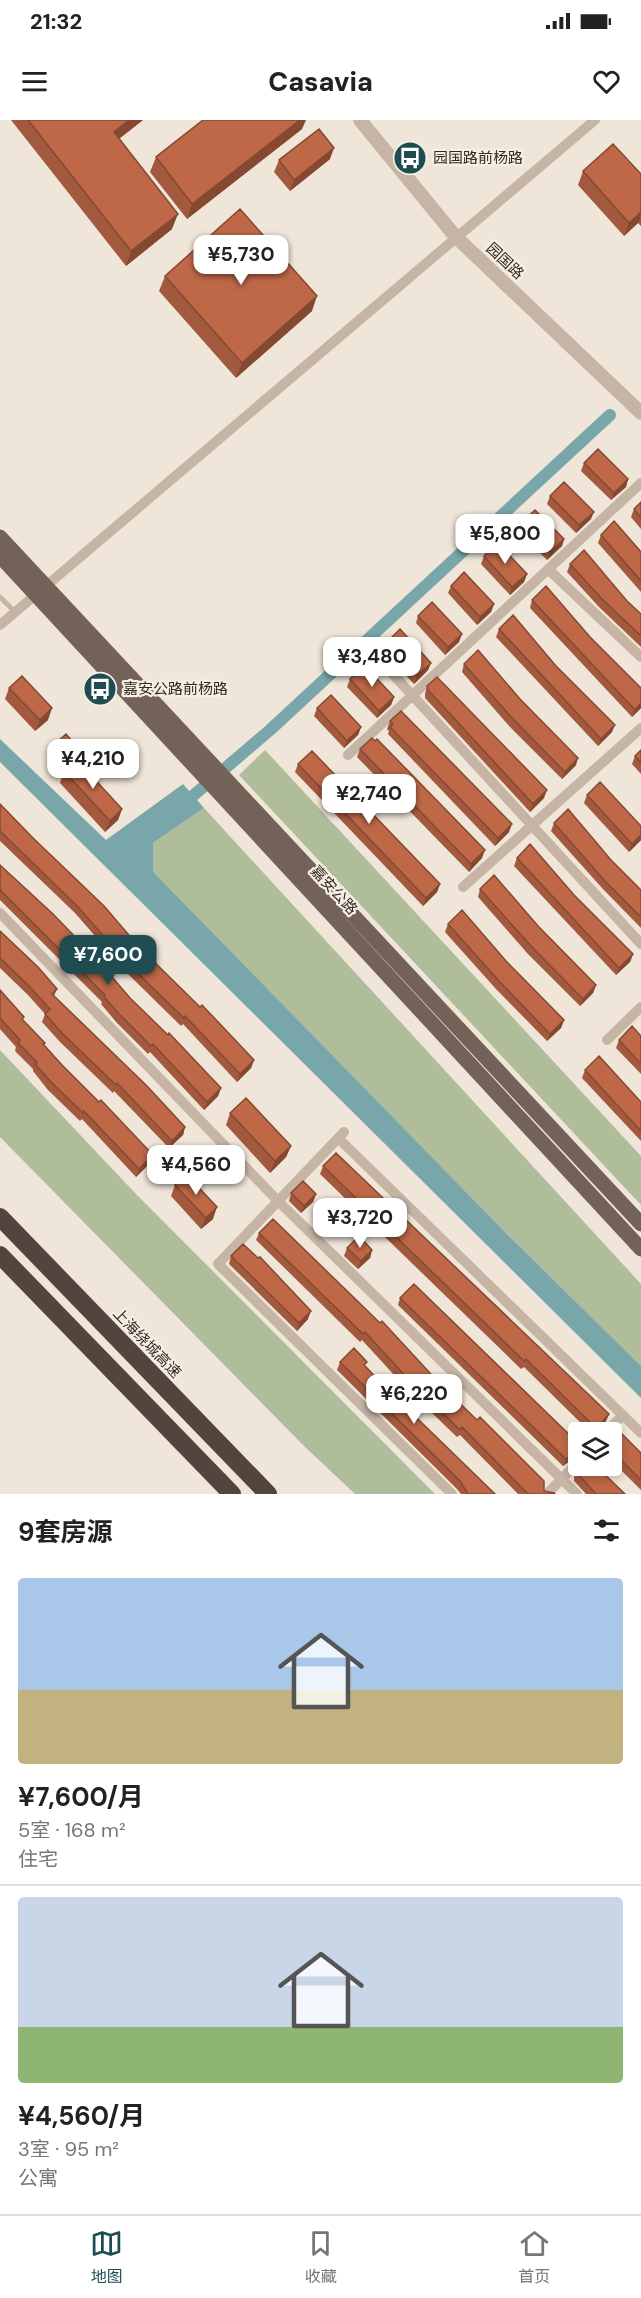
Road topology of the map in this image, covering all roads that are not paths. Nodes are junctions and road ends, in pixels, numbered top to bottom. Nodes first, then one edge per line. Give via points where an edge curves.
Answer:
1 (360, 120) edge
2 (595, 120) edge
3 (455, 237) junction
4 (641, 413) edge
5 (641, 483) edge
6 (0, 537) edge
7 (0, 556) edge
8 (548, 569) junction
9 (40, 590) junction
10 (0, 597) edge
11 (15, 612) junction
12 (0, 625) edge
13 (641, 657) edge
14 (378, 658) dead end
15 (412, 695) junction
16 (641, 728) edge
17 (348, 755) dead end
18 (228, 793) junction
19 (532, 826) junction
20 (463, 887) dead end
21 (0, 913) edge
22 (641, 944) edge
23 (641, 1007) edge
24 (607, 1040) dead end
25 (277, 1200) junction
26 (0, 1217) edge
27 (641, 1224) edge
28 (641, 1249) edge
29 (0, 1255) edge
30 (623, 1415) junction
31 (616, 1422) edge
32 (641, 1433) edge
33 (568, 1473) edge
34 (562, 1479) junction
35 (232, 1494) edge
36 (268, 1494) edge
37 (452, 1494) edge
38 (547, 1494) edge
39 (577, 1494) edge

1 - 3 street, 园国路
2 - 3 street
3 - 4 street, 园国路
3 - 9 street
5 - 8 street
6 - 9 main road, 嘉安公路
7 - 9 main road, 嘉安公路
8 - 13 street
8 - 15 street
9 - 11 street
9 - 18 main road, 嘉安公路
10 - 11 lane
11 - 12 street
14 - 15 street
15 - 17 street
15 - 19 street
16 - 19 street
18 - 27 main road, 嘉安公路
18 - 28 main road, 嘉安公路
19 - 20 street
19 - 22 street
21 - 25 street
23 - 24 street
25 - 30 street via 341,1135
25 - 34 street
25 - 37 street via 218,1264
26 - 36 highway, 上海绕城高速
29 - 35 highway
30 - 31 street
30 - 32 street
33 - 34 street
34 - 38 street
34 - 39 street

